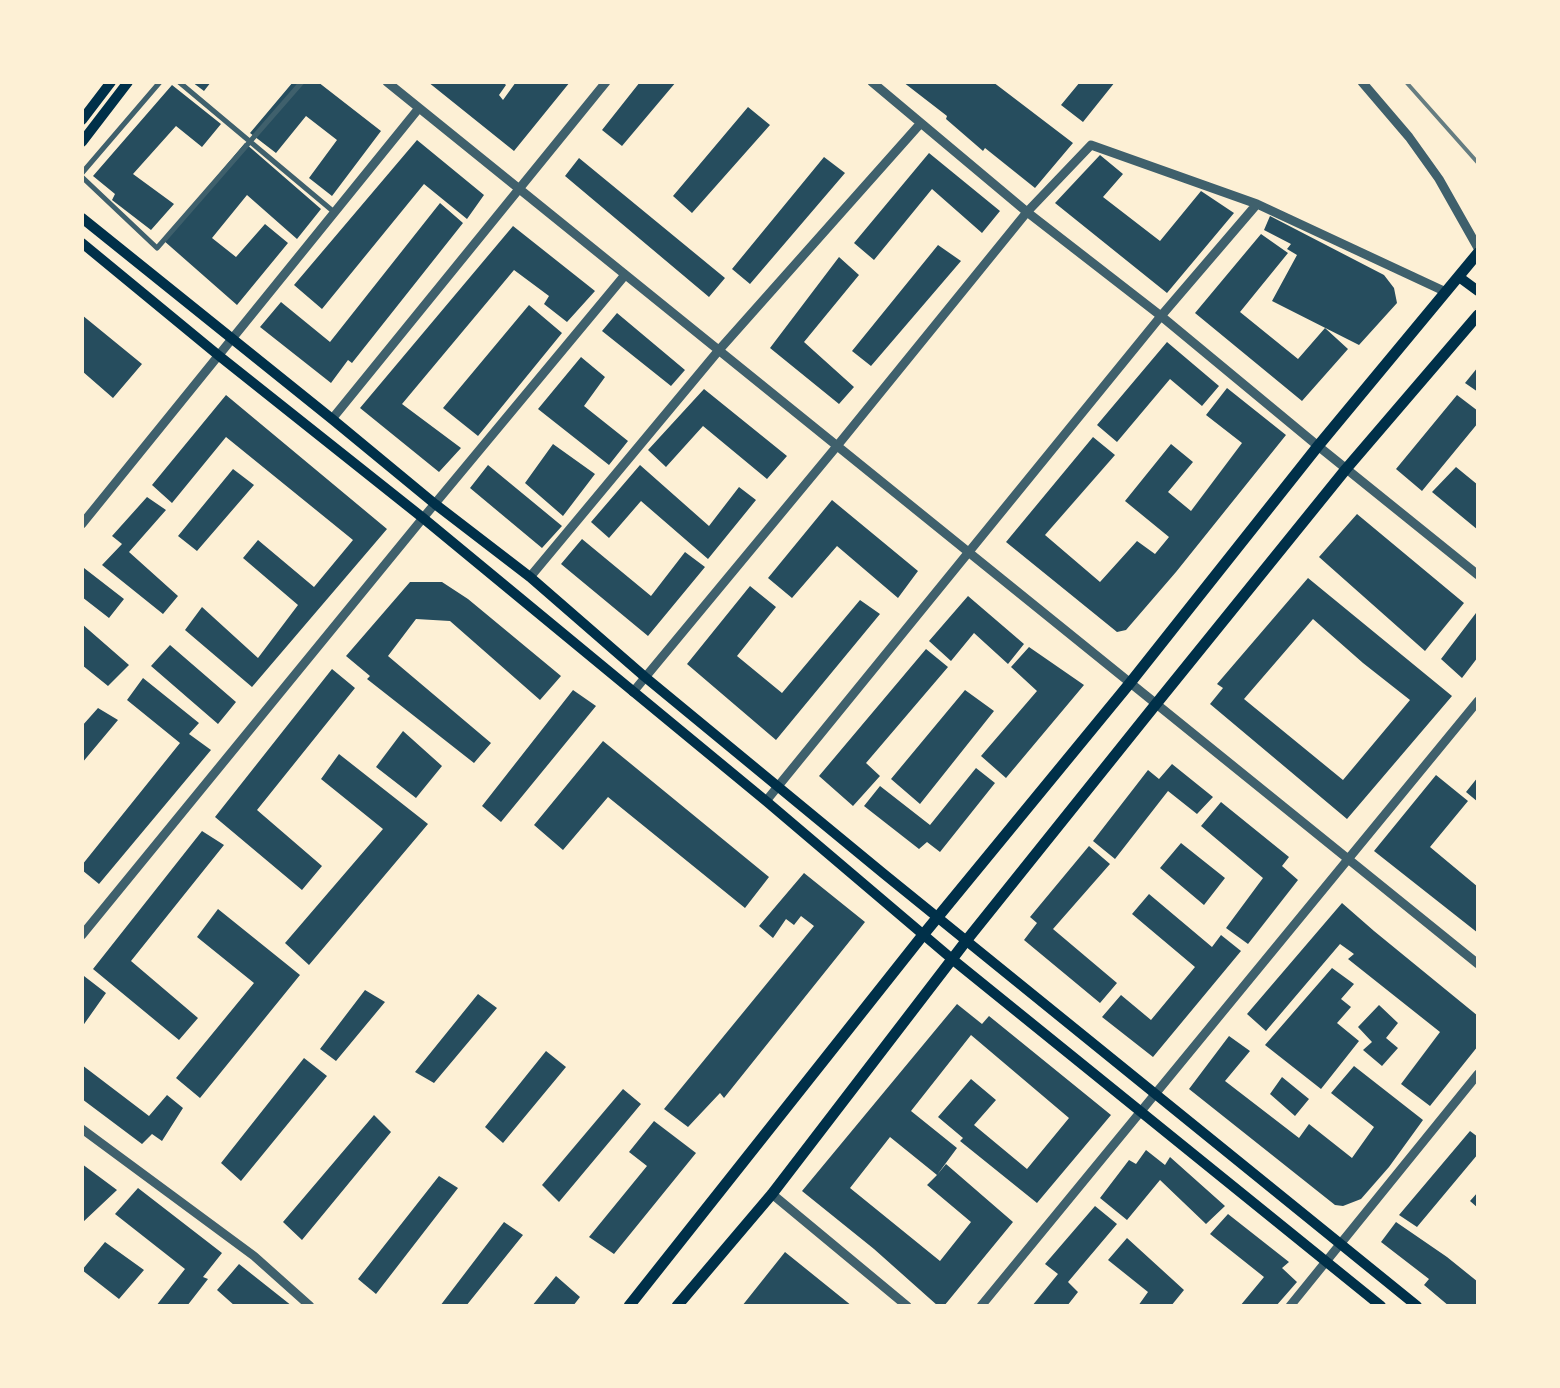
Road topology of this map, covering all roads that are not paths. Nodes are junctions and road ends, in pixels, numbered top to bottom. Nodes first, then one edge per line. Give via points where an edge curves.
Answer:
1 (111, 82) edge
2 (128, 82) edge
3 (160, 82) edge
4 (179, 82) edge
5 (302, 82) edge
6 (387, 82) edge
7 (606, 82) edge
8 (872, 82) edge
9 (1362, 82) edge
10 (418, 108) junction
11 (82, 120) edge
12 (920, 124) junction
13 (82, 142) edge
14 (250, 142) junction
15 (82, 175) edge
16 (519, 189) junction
17 (1257, 204) junction
18 (334, 212) junction
19 (1027, 212) junction
20 (82, 218) edge
21 (82, 243) edge
22 (1478, 248) edge
23 (1478, 254) edge
24 (625, 275) junction
25 (1459, 277) junction
26 (1478, 291) edge
27 (1446, 292) junction
28 (1478, 315) edge
29 (1161, 316) junction
30 (232, 338) junction
31 (719, 350) junction
32 (218, 356) junction
33 (332, 419) junction
34 (837, 446) junction
35 (1318, 446) junction
36 (1346, 469) junction
37 (435, 504) junction
38 (423, 518) junction
39 (82, 524) edge
40 (969, 553) junction
41 (1478, 575) edge
42 (530, 577) junction
43 (645, 677) junction
44 (1130, 682) junction
45 (633, 692) junction
46 (1478, 701) edge
47 (1156, 704) junction
48 (779, 787) junction
49 (766, 801) junction
50 (1348, 859) junction
51 (938, 917) junction
52 (82, 935) edge
53 (923, 935) junction
54 (966, 941) junction
55 (952, 959) junction
56 (1478, 964) edge
57 (1478, 1074) edge
58 (1155, 1093) junction
59 (1141, 1111) junction
60 (82, 1129) edge
61 (772, 1194) junction
62 (1340, 1244) junction
63 (1327, 1260) junction
64 (310, 1306) edge
65 (629, 1306) edge
66 (677, 1306) edge
67 (907, 1306) edge
68 (981, 1306) edge
69 (1290, 1306) edge
70 (1381, 1306) edge
71 (1417, 1306) edge

1 - 11 main road
2 - 13 main road
3 - 15 street
4 - 14 street
5 - 14 street
6 - 10 street
7 - 16 street
8 - 12 street
9 - 22 street via 1440,179
10 - 16 street
10 - 18 street
12 - 19 street
12 - 31 street
14 - 15 street via 157,248
14 - 18 street
16 - 24 street
16 - 33 street
17 - 19 street via 1091,146
17 - 27 street
17 - 29 street
18 - 30 street
19 - 29 street
19 - 34 street
20 - 30 main road
21 - 32 main road
23 - 25 main road
24 - 31 street
24 - 37 street
25 - 26 main road
25 - 27 main road
27 - 35 main road
28 - 36 main road
29 - 35 street
29 - 40 street
30 - 32 street
30 - 33 main road
31 - 34 street
31 - 42 street
32 - 38 main road
32 - 39 street
33 - 37 main road
34 - 40 street
34 - 43 street
35 - 36 street
35 - 44 main road
36 - 41 street
36 - 47 main road
37 - 38 street
37 - 42 main road
38 - 45 main road
38 - 52 street
40 - 44 street
40 - 48 street
42 - 43 main road
43 - 45 street
43 - 48 main road
44 - 47 street
44 - 51 main road
45 - 49 main road
46 - 50 street
47 - 50 street
47 - 54 main road
48 - 49 street
48 - 51 main road
49 - 53 main road
50 - 56 street
50 - 58 street
51 - 53 main road
51 - 54 main road
53 - 55 main road
53 - 65 main road
54 - 55 main road
54 - 58 main road
55 - 59 main road
55 - 61 main road
57 - 62 street
58 - 59 street
58 - 62 main road
59 - 63 main road
59 - 68 street
60 - 64 street via 254,1256
61 - 66 main road
61 - 67 street
62 - 63 street
62 - 71 main road
63 - 69 street
63 - 70 main road

